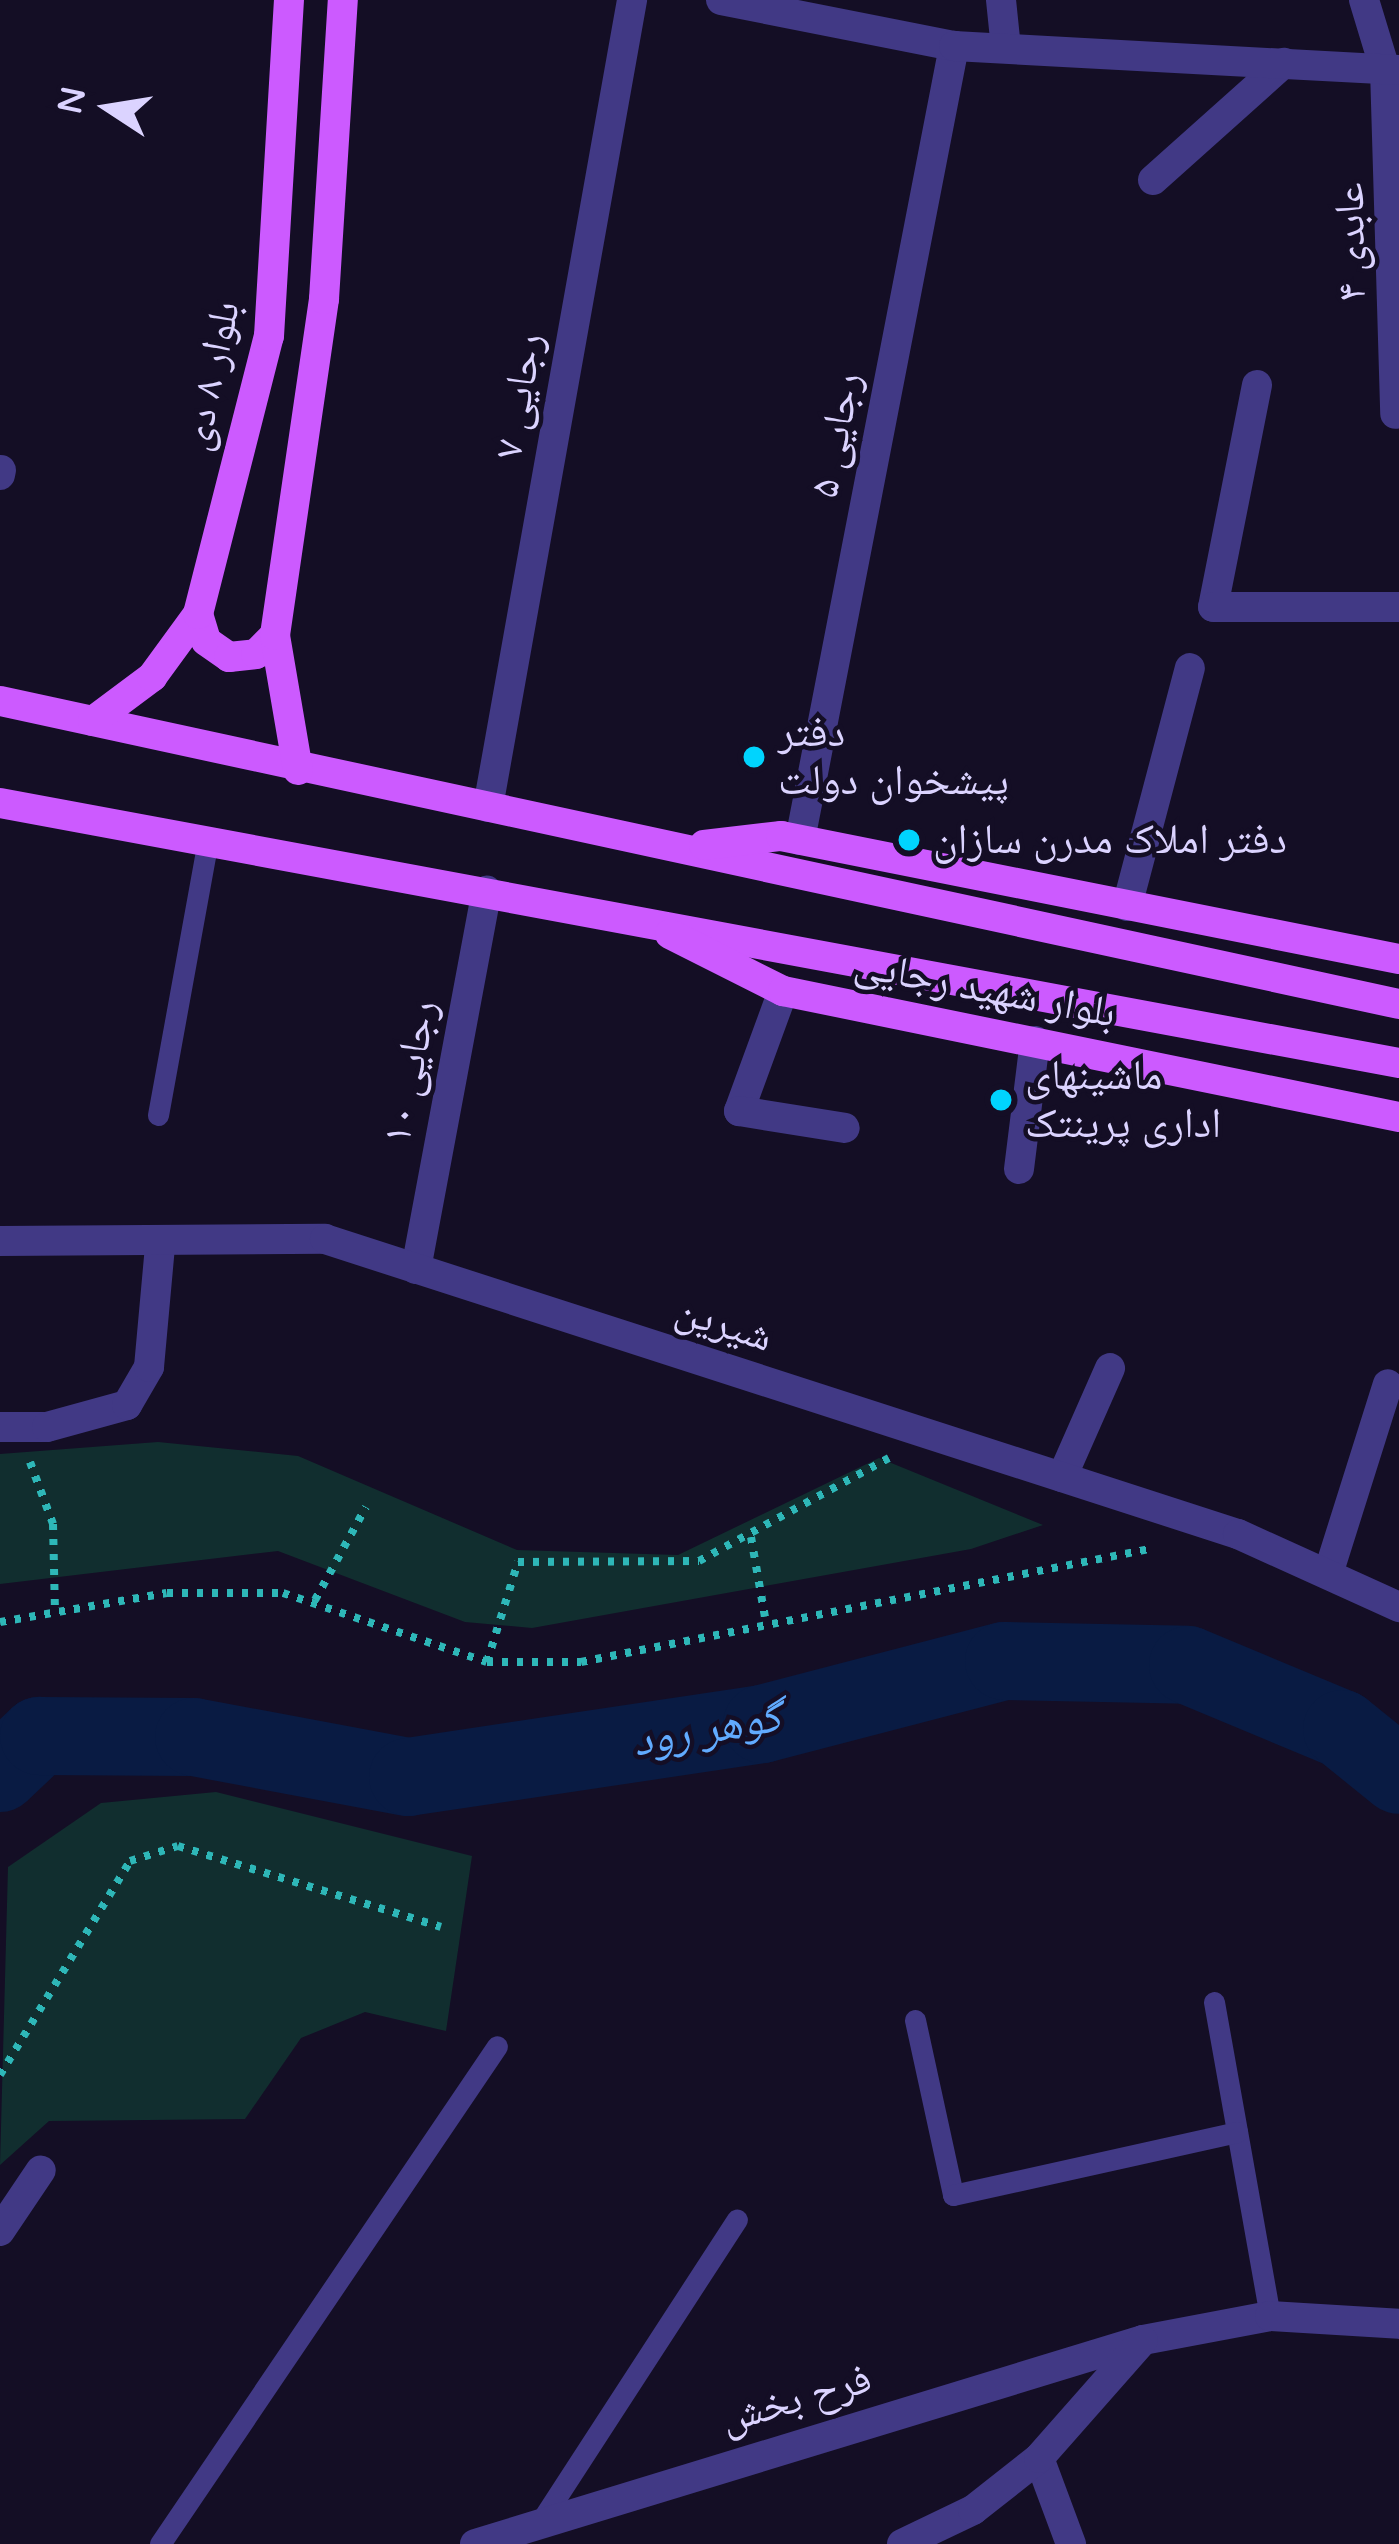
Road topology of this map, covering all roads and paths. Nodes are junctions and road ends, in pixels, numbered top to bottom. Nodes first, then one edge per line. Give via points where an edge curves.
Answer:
1 (289, 0) edge
2 (343, 0) edge
3 (632, 0) edge
4 (721, 0) edge
5 (1001, 0) edge
6 (1364, 0) edge
7 (954, 46) junction
8 (1006, 48) junction
9 (1284, 63) junction
10 (1392, 70) edge
11 (1153, 180) dead end
12 (1257, 385) dead end
13 (1395, 414) dead end
14 (1399, 607) edge
15 (198, 614) junction
16 (275, 635) junction
17 (1190, 668) dead end
18 (0, 700) edge
19 (93, 721) junction
20 (298, 770) junction
21 (0, 803) edge
22 (488, 808) junction
23 (208, 840) junction
24 (800, 840) junction
25 (675, 848) junction
26 (487, 891) junction
27 (1126, 906) junction
28 (638, 918) junction
29 (1399, 959) edge
30 (783, 991) junction
31 (1399, 1004) edge
32 (1035, 1041) junction
33 (1399, 1064) edge
34 (158, 1115) dead end
35 (1399, 1118) edge
36 (845, 1128) dead end
37 (1019, 1169) dead end
38 (0, 1241) edge
39 (160, 1246) junction
40 (416, 1269) junction
41 (1110, 1368) dead end
42 (1388, 1384) dead end
43 (9, 1427) edge
44 (929, 1435) junction
45 (1062, 1477) junction
46 (366, 1507) dead end
47 (751, 1537) junction
48 (1174, 1545) dead end
49 (1328, 1574) junction
50 (315, 1600) junction
51 (1399, 1607) edge
52 (55, 1612) junction
53 (766, 1617) junction
54 (0, 1622) edge
55 (488, 1662) junction
56 (441, 1927) dead end
57 (1214, 2002) dead end
58 (915, 2020) dead end
59 (496, 2047) dead end
60 (0, 2075) edge
61 (1237, 2132) junction
62 (41, 2170) dead end
63 (736, 2219) dead end
64 (0, 2231) edge
65 (1270, 2316) junction
66 (1399, 2324) edge
67 (1143, 2340) junction
68 (1039, 2458) junction
69 (543, 2518) junction
70 (160, 2544) edge
71 (476, 2544) edge
72 (902, 2544) edge
73 (1071, 2544) edge

1 - 15 main road, بلوار ۸ دی via 269,336
2 - 16 main road via 324,299
3 - 22 street, رجایی ۷
4 - 7 street
5 - 8 street
6 - 10 street, عابدی ۴
7 - 8 street
7 - 24 street, رجایی ۵
8 - 9 street
9 - 10 street
9 - 11 street
10 - 13 street, عابدی ۴
12 - 14 street via 1213,607
15 - 16 main road via 206,641 229,657 256,654
15 - 19 main road, بلوار ۸ دی via 152,676
16 - 20 main road
17 - 27 street
18 - 19 main road, بلوار شهید رجایی
19 - 20 main road, بلوار شهید رجایی
20 - 22 main road, بلوار شهید رجایی
21 - 23 main road, بلوار شهید رجایی
22 - 25 main road, بلوار شهید رجایی
23 - 26 main road, بلوار شهید رجایی
23 - 34 lane
24 - 25 main road, بلوار شهید رجایی
24 - 27 main road, بلوار شهید رجایی
25 - 31 main road, بلوار شهید رجایی
26 - 28 main road, بلوار شهید رجایی
26 - 40 street, رجایی ۱۰
27 - 29 main road, بلوار شهید رجایی
28 - 30 main road, بلوار شهید رجایی
28 - 33 main road, بلوار شهید رجایی
30 - 32 main road, بلوار شهید رجایی
30 - 36 street via 739,1111
32 - 35 main road, بلوار شهید رجایی
32 - 37 street
38 - 39 street, شیرین
39 - 40 street, شیرین via 325,1240
39 - 43 street via 149,1367 135,1395 112,1414
40 - 44 street, شیرین
41 - 45 street
42 - 49 street
43 - 52 path via 52,1524
44 - 45 street, شیرین
44 - 47 path
45 - 49 street, شیرین
46 - 50 path
47 - 53 path
47 - 55 path via 699,1561 518,1562
48 - 53 path
49 - 51 street, شیرین
50 - 52 path via 166,1593
50 - 55 path
52 - 54 path
53 - 55 path via 580,1662
56 - 60 path via 178,1846 130,1861
57 - 61 lane
58 - 61 lane via 953,2195
59 - 70 lane
61 - 65 lane
62 - 64 street
63 - 69 lane
65 - 66 street, فرح بخش
65 - 67 street, فرح بخش
67 - 68 street
67 - 69 street, فرح بخش
68 - 72 street via 973,2510
68 - 73 street
69 - 71 street, فرح بخش

